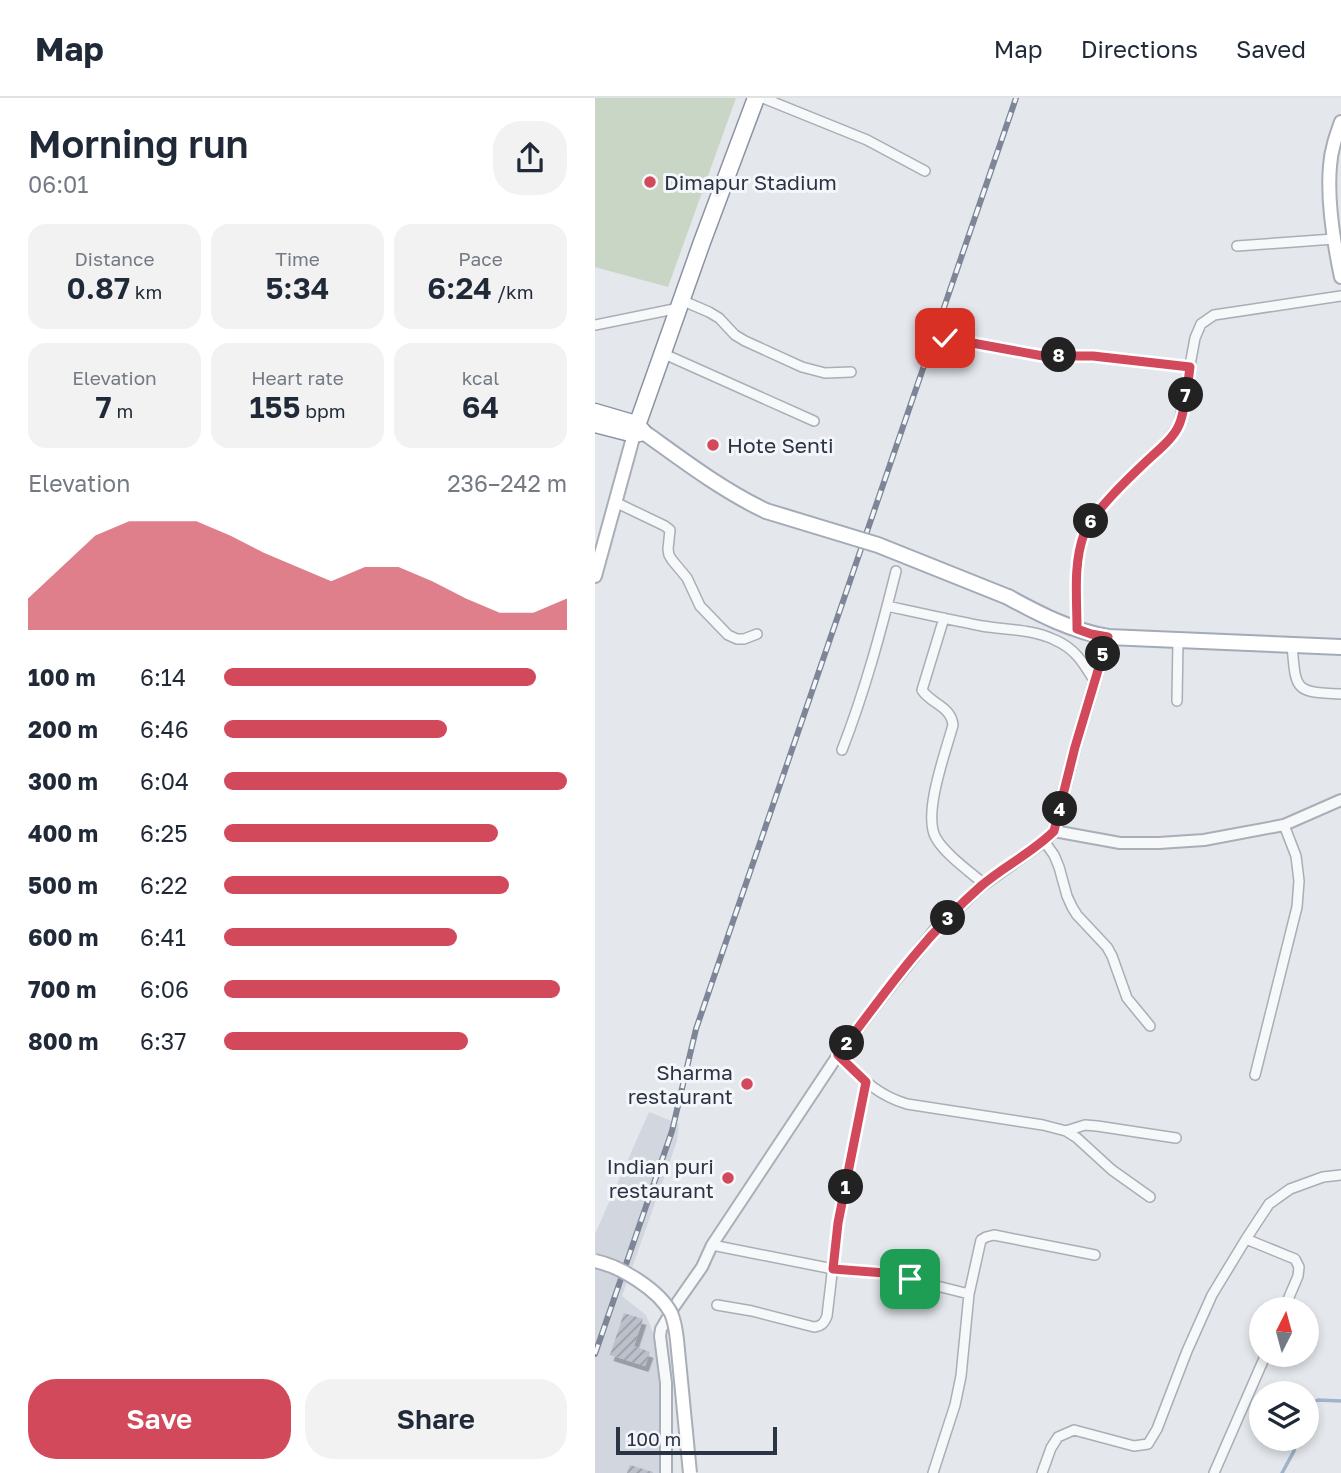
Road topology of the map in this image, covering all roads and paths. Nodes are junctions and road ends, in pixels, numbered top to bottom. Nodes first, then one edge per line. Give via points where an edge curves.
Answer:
1 (756, 98) edge
2 (763, 98) edge
3 (1341, 122) edge
4 (925, 171) dead end
5 (1334, 239) junction
6 (1237, 246) dead end
7 (1341, 277) edge
8 (1341, 296) edge
9 (680, 304) junction
10 (595, 325) edge
11 (945, 338) dead end
12 (662, 353) junction
13 (1190, 367) junction
14 (851, 372) dead end
15 (595, 412) edge
16 (814, 421) dead end
17 (595, 424) edge
18 (638, 430) junction
19 (615, 502) junction
20 (896, 570) dead end
21 (595, 576) edge
22 (887, 606) junction
23 (944, 618) junction
24 (1077, 629) junction
25 (757, 634) dead end
26 (1108, 637) junction
27 (1178, 640) junction
28 (1292, 646) junction
29 (1341, 647) edge
30 (1095, 682) junction
31 (1341, 694) edge
32 (1177, 701) dead end
33 (842, 750) dead end
34 (1341, 800) edge
35 (1284, 825) junction
36 (1054, 831) junction
37 (1044, 841) junction
38 (984, 884) junction
39 (1150, 1026) dead end
40 (838, 1055) junction
41 (1255, 1075) dead end
42 (866, 1082) junction
43 (1066, 1131) junction
44 (1176, 1138) dead end
45 (1341, 1175) edge
46 (1150, 1197) dead end
47 (1246, 1239) junction
48 (712, 1245) junction
49 (1095, 1255) dead end
50 (595, 1261) edge
51 (833, 1269) junction
52 (969, 1294) junction
53 (1289, 1297) edge
54 (717, 1305) dead end
55 (1260, 1367) edge
56 (666, 1473) edge
57 (690, 1473) edge
58 (933, 1473) edge
59 (1042, 1473) edge
60 (1214, 1473) edge

1 - 9 highway
2 - 4 street via 867,140
3 - 5 main road via 1329,165
5 - 6 street
5 - 7 main road
8 - 13 street via 1215,315 1201,324
9 - 10 street
9 - 12 highway
9 - 14 street via 709,312 744,341 802,367 825,373
11 - 13 street via 1043,356 1093,356
12 - 16 street
12 - 18 highway
13 - 24 street via 1179,425 1085,531 1076,568
15 - 18 highway
17 - 18 highway
18 - 19 main road
18 - 24 main road, bridge via 713,482 766,511 878,545
19 - 21 main road
19 - 25 street via 670,530 672,560 700,606 728,635 744,639
20 - 22 street
22 - 23 street
22 - 33 street
23 - 30 street via 1056,640 1081,659
23 - 38 street via 922,690 947,710 953,725 931,821 938,842
24 - 26 main road
26 - 27 main road
26 - 30 street
27 - 28 main road
27 - 32 street
28 - 29 main road
28 - 31 street via 1300,687
30 - 36 street
34 - 35 street
35 - 36 street via 1159,843 1121,843
35 - 41 street via 1296,856 1297,907
36 - 37 street
37 - 38 street
37 - 39 street via 1059,867 1072,907 1107,947 1127,998
38 - 40 street via 936,929
40 - 42 street
40 - 48 street
42 - 43 street via 907,1104
42 - 51 street
43 - 44 street via 1097,1125
43 - 46 street
45 - 47 street via 1290,1189 1269,1204
47 - 53 street via 1295,1259 1298,1276
47 - 59 street via 1212,1295 1148,1444 1134,1446 1074,1430 1058,1437
48 - 51 street
48 - 56 street via 661,1329
49 - 52 street via 986,1237 981,1240
50 - 57 main road, bridge via 639,1282 670,1313 677,1340
51 - 52 street via 885,1273
51 - 54 street via 827,1316 821,1326
52 - 58 street via 961,1376
55 - 60 street

